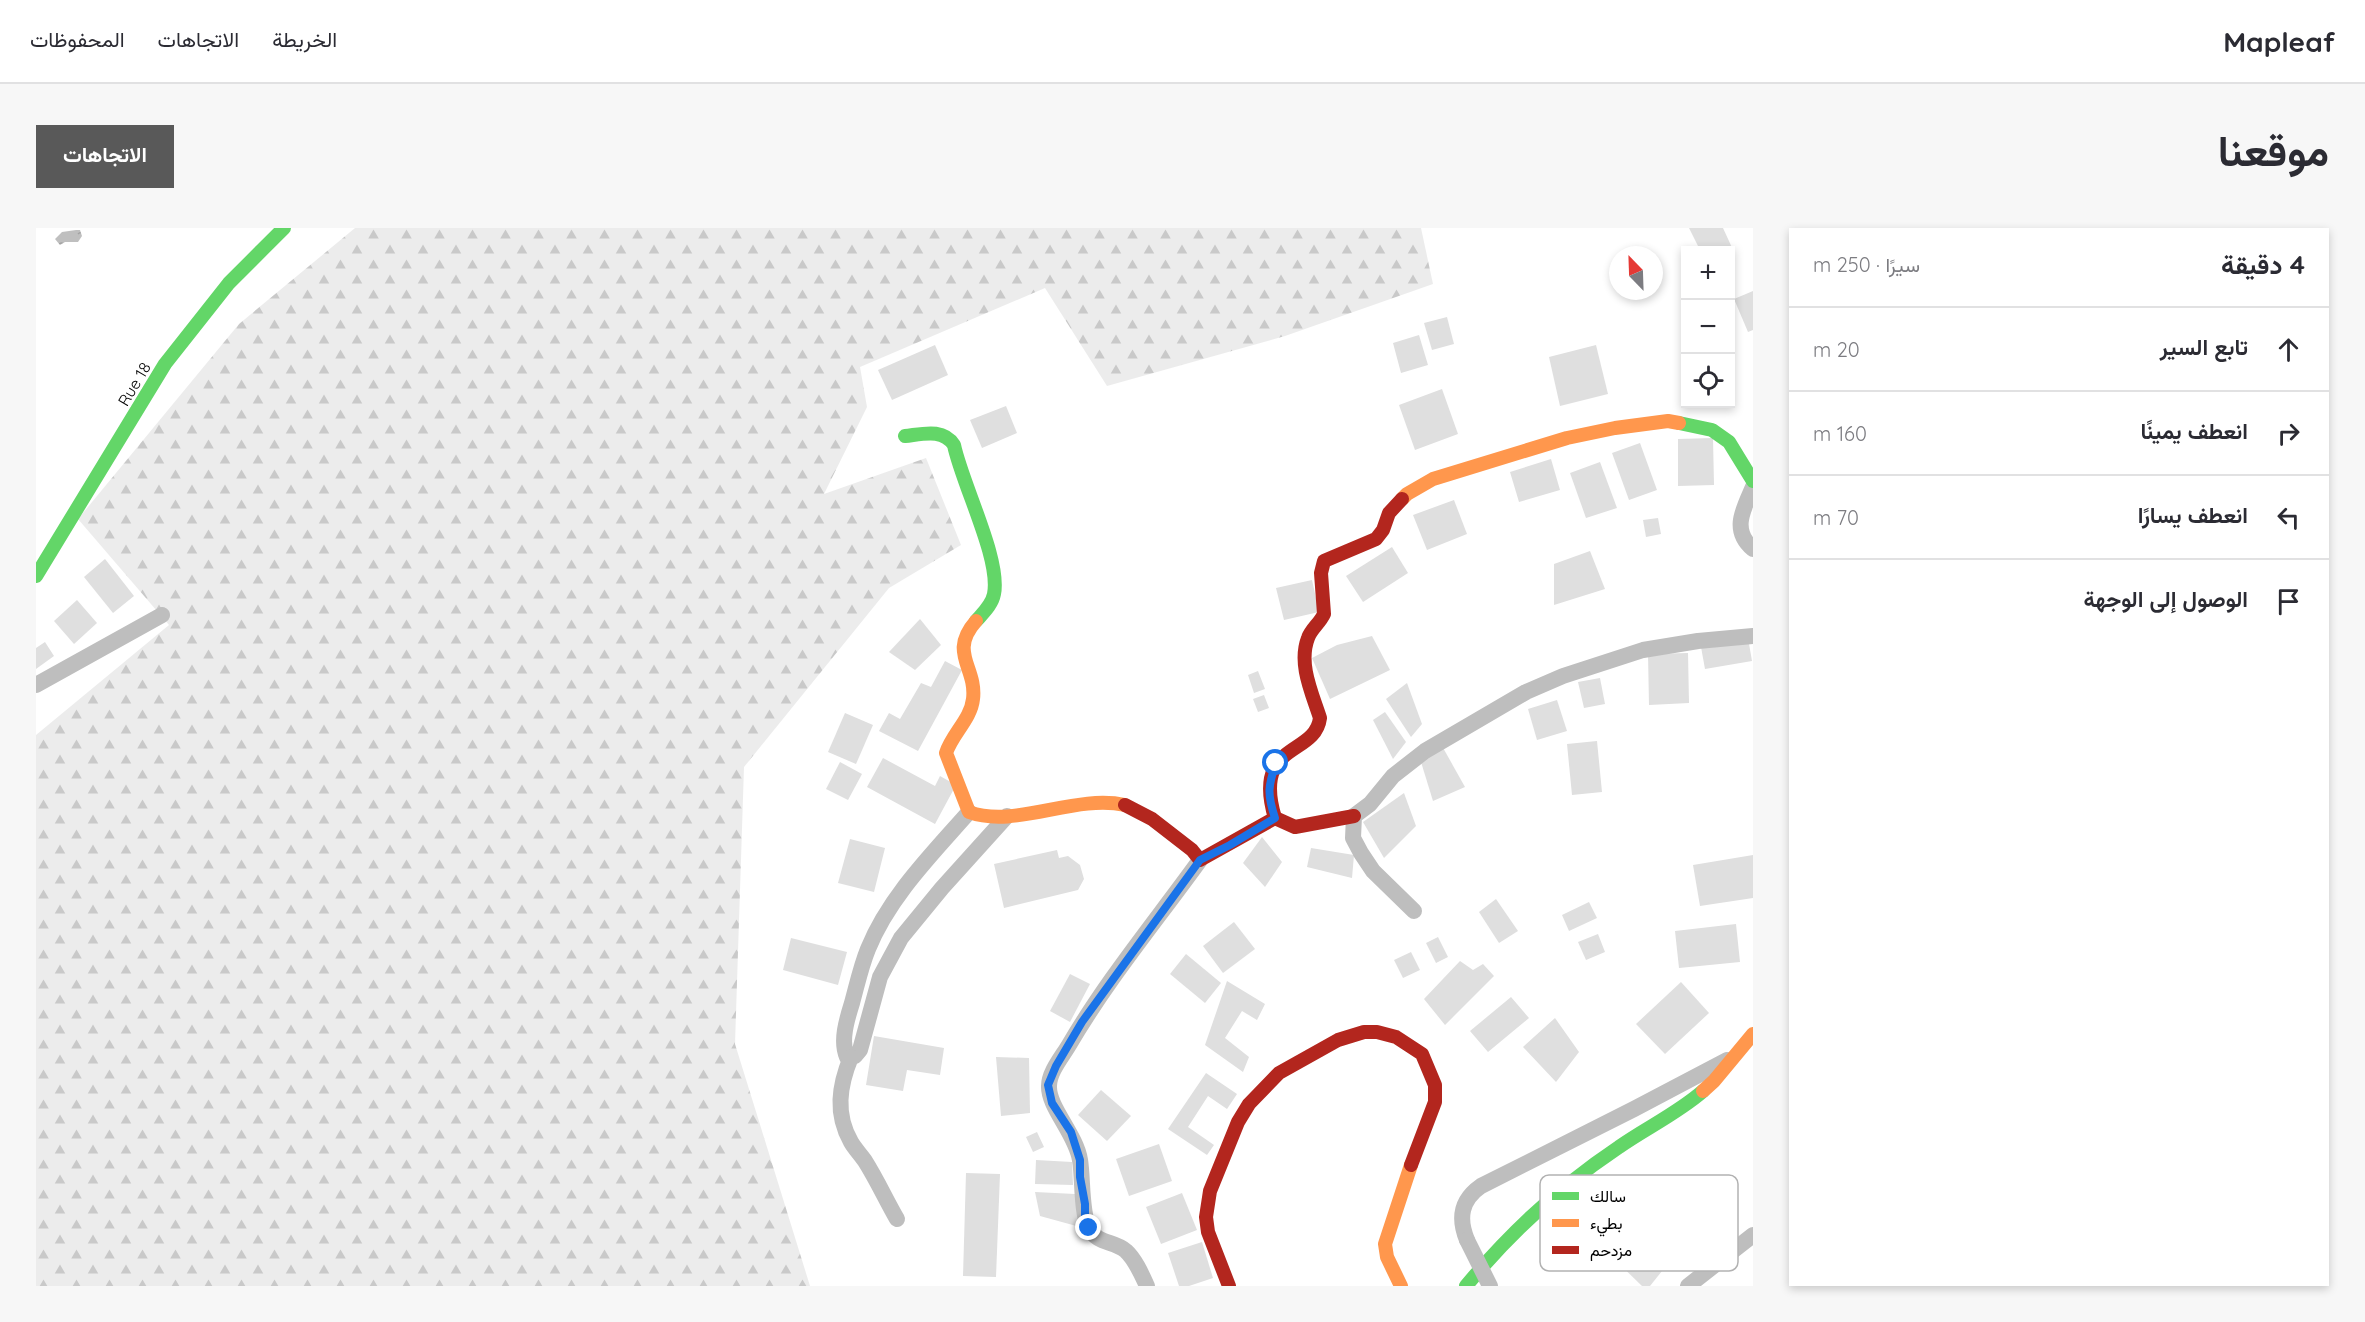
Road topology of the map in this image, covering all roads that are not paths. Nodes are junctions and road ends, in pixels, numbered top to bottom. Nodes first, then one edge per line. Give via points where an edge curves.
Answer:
1 (284, 228) edge
2 (905, 436) dead end
3 (1753, 481) edge
4 (1753, 487) edge
5 (1753, 549) edge
6 (36, 576) edge
7 (162, 615) dead end
8 (1753, 636) edge
9 (36, 684) edge
10 (969, 813) junction
11 (1007, 816) junction
12 (1354, 816) junction
13 (1275, 818) junction
14 (1200, 860) junction
15 (1414, 912) dead end
16 (1753, 1034) edge
17 (1733, 1056) junction
18 (851, 1057) junction
19 (1583, 1175) edge
20 (1540, 1209) edge
21 (897, 1219) dead end
22 (1753, 1235) edge
23 (1738, 1247) edge
24 (1707, 1271) edge
25 (1147, 1286) edge
26 (1229, 1286) edge
27 (1401, 1286) edge
28 (1467, 1286) edge
29 (1490, 1286) edge
30 (1688, 1286) edge

1 - 6 street, Rue 18 via 229,283 165,364
2 - 10 street via 937,434 951,437 955,443 996,582 995,595 963,641 972,704 946,753
3 - 13 street via 1729,442 1712,430 1668,421 1567,438 1433,479 1407,494 1389,513 1376,539 1331,557 1320,569 1325,612 1308,635 1303,658 1320,718 1319,728 1276,763 1268,798
4 - 5 street via 1739,522 1742,536
7 - 9 street
8 - 12 street via 1643,650 1526,692 1425,751
10 - 11 street via 981,818
10 - 18 street via 911,879 879,927 850,1011 844,1043 847,1057
11 - 14 street via 1100,802 1128,806 1155,820 1197,853
11 - 18 street via 901,938 880,977 860,1050
12 - 13 street via 1294,827
12 - 15 street via 1353,838 1361,854
13 - 14 street
14 - 25 street via 1082,1022 1048,1085 1052,1103 1071,1132 1080,1160 1089,1228 1096,1238 1126,1251
16 - 17 street
17 - 19 street via 1695,1098
17 - 29 street, bridge via 1470,1193 1462,1210 1463,1229
18 - 21 street via 842,1079 842,1121
20 - 28 street via 1496,1250
22 - 23 street
24 - 30 street
26 - 27 street via 1208,1232 1206,1216 1210,1191 1238,1122 1249,1104 1279,1073 1338,1040 1364,1032 1396,1037 1422,1054 1435,1085 1435,1102 1385,1244

